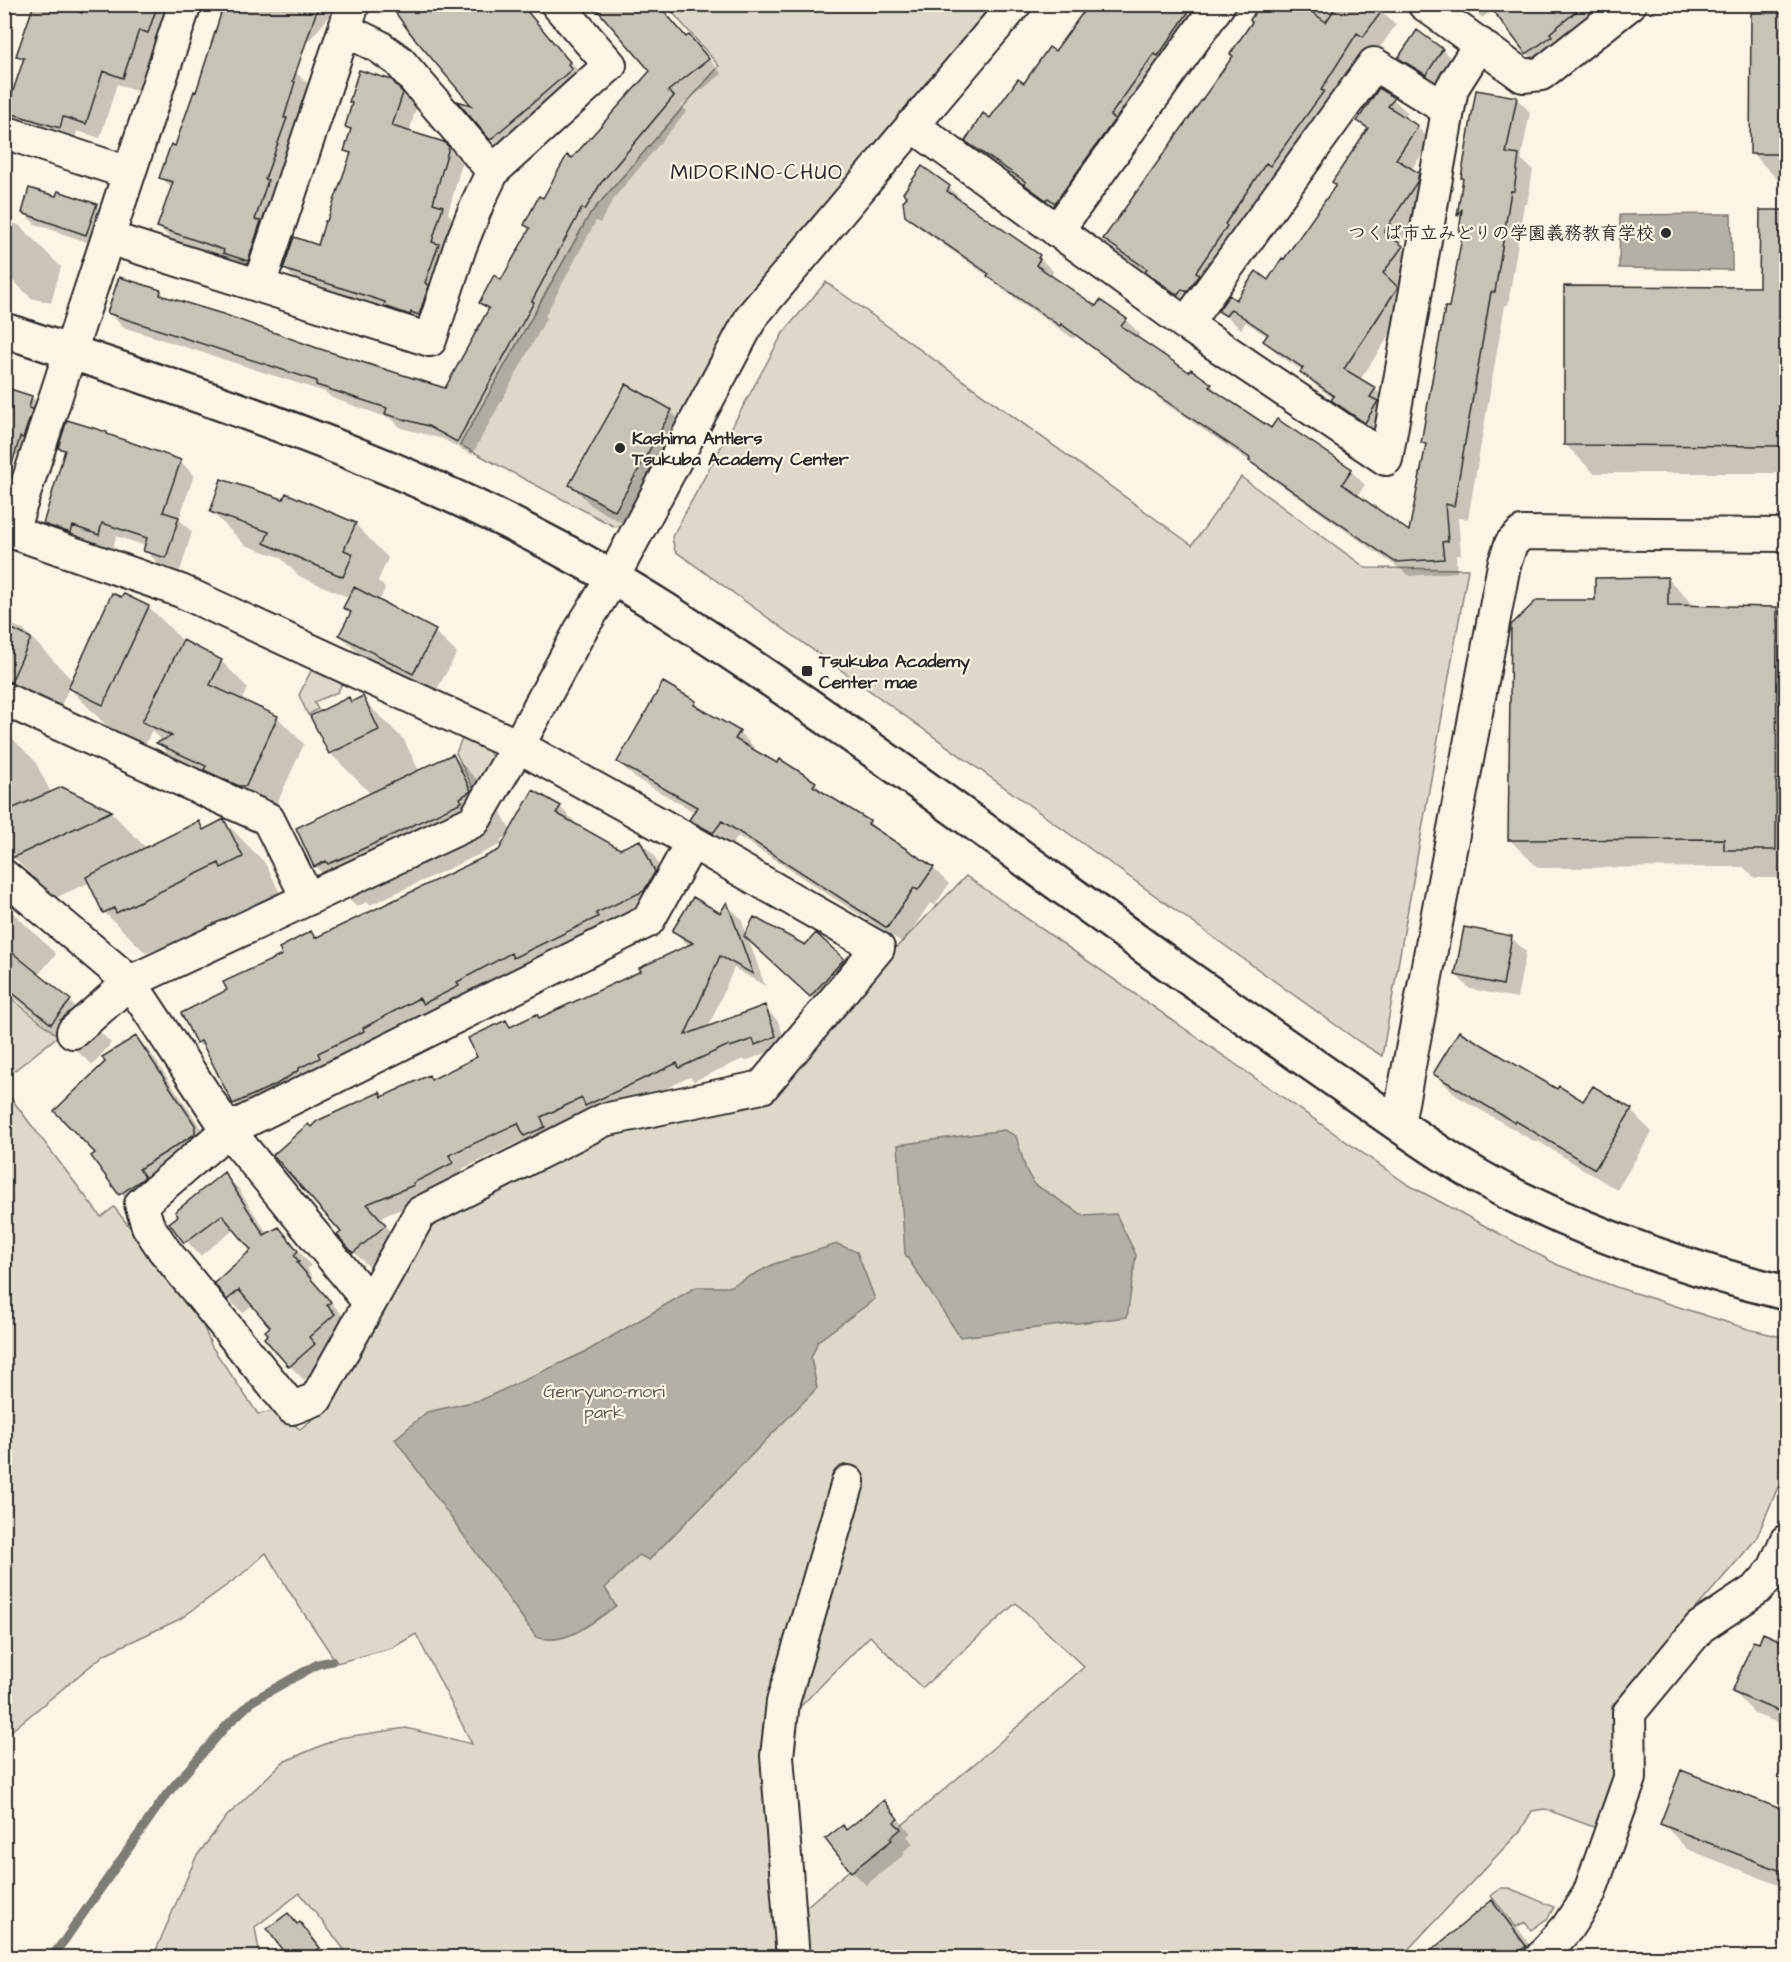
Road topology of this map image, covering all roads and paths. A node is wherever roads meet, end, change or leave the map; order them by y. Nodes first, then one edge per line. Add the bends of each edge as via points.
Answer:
1 (185, 4) edge
2 (557, 4) edge
3 (1014, 4) edge
4 (1219, 4) edge
5 (1424, 4) edge
6 (1630, 4) edge
7 (349, 17) edge
8 (1480, 44) junction
9 (1448, 110) junction
10 (912, 125) junction
11 (4, 132) edge
12 (493, 171) junction
13 (129, 173) junction
14 (1057, 231) junction
15 (109, 238) junction
16 (259, 285) junction
17 (1186, 324) junction
18 (4, 330) edge
19 (70, 352) junction
20 (8, 530) edge
21 (1786, 535) edge
22 (612, 579) junction
23 (4, 699) edge
24 (518, 746) junction
25 (692, 842) junction
26 (4, 876) edge
27 (308, 899) junction
28 (130, 982) junction
29 (73, 1032) dead end
30 (1398, 1124) junction
31 (228, 1130) junction
32 (1786, 1293) edge
33 (369, 1302) junction
34 (848, 1482) dead end
35 (1786, 1541) edge
36 (1780, 1573) edge
37 (793, 1958) edge
38 (1540, 1958) edge

1 - 13 street
2 - 12 street via 610,65
3 - 10 street
4 - 14 street
5 - 8 street
6 - 8 street via 1541,74 1523,76
7 - 12 street via 399,61
7 - 16 street
8 - 9 street via 1452,88
9 - 17 street via 1374,64
9 - 17 street via 1386,459
10 - 14 street
10 - 22 street via 752,316
11 - 13 street
12 - 16 street via 460,247 430,340
13 - 15 street
14 - 17 street
15 - 16 street
15 - 19 street
18 - 19 street
19 - 20 street
19 - 22 street via 245,411 389,466 544,540
20 - 24 street via 181,591
21 - 30 street via 1522,533 1510,543
22 - 24 street via 579,631
22 - 30 street via 791,694
23 - 27 street via 268,819
24 - 25 street
24 - 27 street via 474,821
25 - 31 street via 648,921
25 - 33 street via 878,948 762,1087 603,1120 420,1213
26 - 28 street
27 - 28 street
28 - 29 street
28 - 31 street
30 - 32 street via 1505,1191 1588,1228 1637,1249
31 - 33 street
31 - 33 street via 141,1204 148,1226 164,1250 292,1408 316,1399
34 - 37 street via 783,1702 777,1756
35 - 36 street
36 - 38 street via 1701,1627 1629,1713 1630,1778 1589,1894 1567,1928

